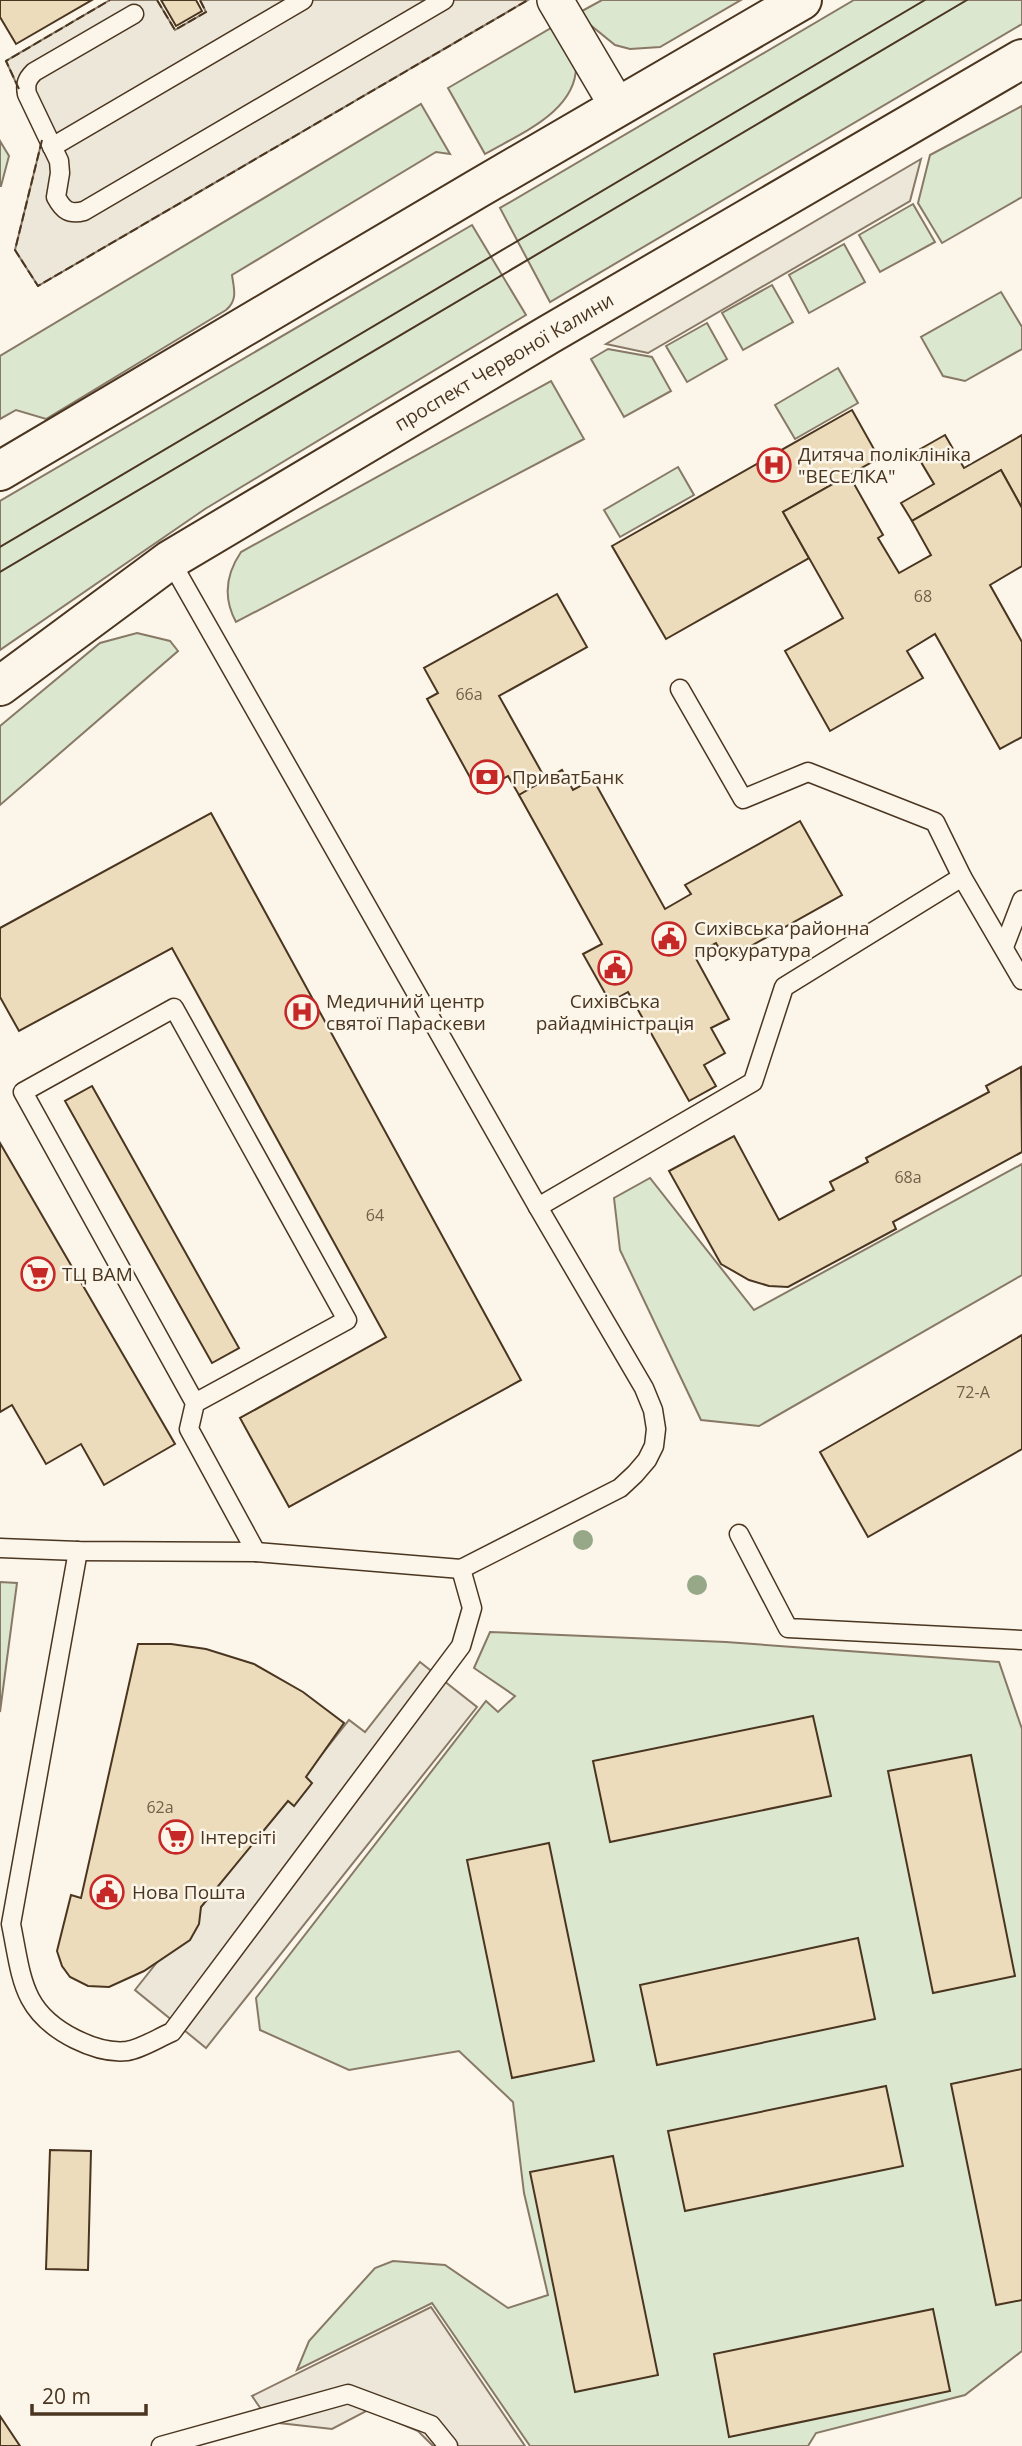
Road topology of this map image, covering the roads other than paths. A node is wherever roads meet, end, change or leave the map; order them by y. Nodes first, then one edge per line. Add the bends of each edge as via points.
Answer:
1 (303, 0) edge
2 (444, 0) edge
3 (555, 0) edge
4 (802, 0) edge
5 (134, 14) dead end
6 (1022, 60) edge
7 (618, 107) junction
8 (52, 147) junction
9 (0, 471) edge
10 (170, 560) junction
11 (0, 686) edge
12 (680, 689) dead end
13 (962, 877) junction
14 (1022, 900) edge
15 (1004, 947) junction
16 (1022, 980) edge
17 (538, 1207) junction
18 (195, 1403) junction
19 (739, 1534) dead end
20 (0, 1548) edge
21 (78, 1551) junction
22 (256, 1552) junction
23 (461, 1569) junction
24 (1022, 1640) edge
25 (161, 2446) edge
26 (448, 2446) edge

1 - 8 lane
2 - 8 lane via 84,211 66,211 55,197 60,173
3 - 7 street
4 - 7 main road
5 - 8 lane via 28,77 27,93
6 - 10 main road, проспект Червоної Калини
7 - 9 main road
10 - 11 main road, проспект Червоної Калини
10 - 17 lane
12 - 13 lane via 743,799 808,772 935,822
13 - 15 lane
13 - 17 lane via 784,987 754,1082
14 - 15 lane
15 - 16 lane
17 - 23 lane via 644,1388 653,1410 654,1446 648,1460 620,1488
18 - 18 lane via 347,1320 174,1008 23,1092
18 - 22 lane via 190,1429
19 - 24 lane via 788,1628
20 - 21 lane
21 - 22 lane
21 - 23 lane via 11,1924 34,2009 57,2030 95,2049 128,2051 172,2032 461,1646 472,1608
22 - 23 lane
25 - 26 lane via 348,2394 431,2425

